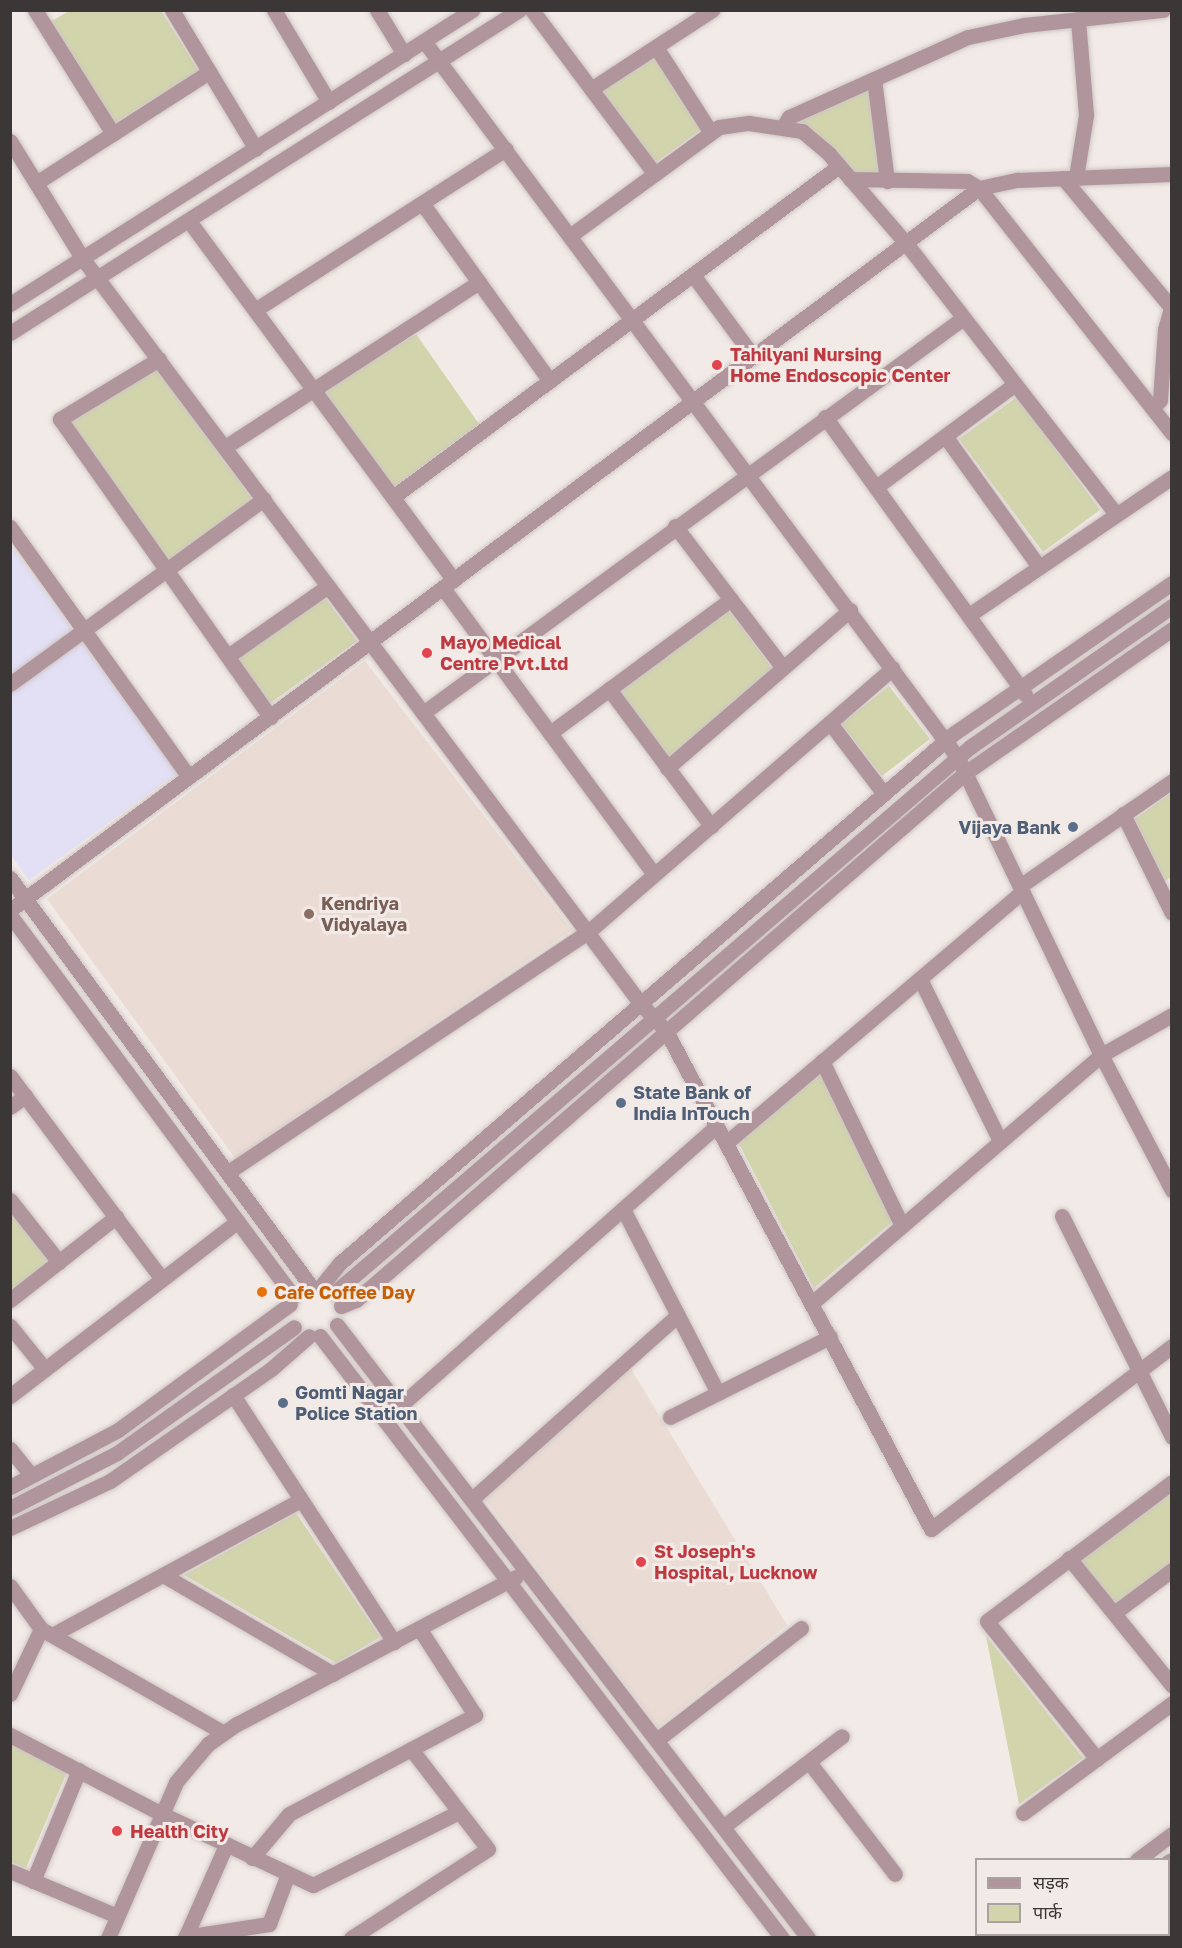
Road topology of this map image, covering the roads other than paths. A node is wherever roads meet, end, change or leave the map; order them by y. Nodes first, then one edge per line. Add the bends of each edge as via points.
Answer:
1 (171, 10) edge
2 (274, 10) edge
3 (377, 10) edge
4 (472, 10) edge
5 (519, 10) edge
6 (532, 10) edge
7 (712, 10) edge
8 (1163, 10) edge
9 (41, 12) edge
10 (1078, 19) junction
11 (424, 41) junction
12 (656, 47) junction
13 (404, 54) junction
14 (440, 62) junction
15 (209, 72) junction
16 (874, 79) junction
17 (591, 89) junction
18 (329, 102) junction
19 (783, 127) junction
20 (710, 131) junction
21 (113, 134) junction
22 (10, 141) edge
23 (256, 149) junction
24 (506, 149) junction
25 (839, 166) junction
26 (654, 172) junction
27 (1172, 174) edge
28 (1070, 178) junction
29 (850, 179) junction
30 (887, 180) junction
31 (36, 183) junction
32 (979, 188) junction
33 (422, 203) junction
34 (189, 221) junction
35 (571, 236) junction
36 (905, 242) junction
37 (83, 260) junction
38 (693, 275) junction
39 (99, 278) junction
40 (479, 282) junction
41 (10, 304) edge
42 (1171, 306) edge
43 (255, 310) junction
44 (963, 318) junction
45 (633, 319) junction
46 (10, 333) edge
47 (753, 356) junction
48 (159, 359) junction
49 (550, 381) junction
50 (1015, 384) junction
51 (314, 390) junction
52 (695, 400) junction
53 (1152, 408) junction
54 (825, 417) junction
55 (1172, 433) edge
56 (945, 436) junction
57 (225, 447) junction
58 (748, 472) junction
59 (1172, 477) edge
60 (876, 487) junction
61 (393, 497) junction
62 (264, 499) junction
63 (1116, 514) junction
64 (675, 526) junction
65 (10, 527) edge
66 (1039, 567) junction
67 (166, 571) junction
68 (1172, 583) edge
69 (449, 584) junction
70 (328, 586) junction
71 (731, 599) junction
72 (1172, 606) edge
73 (850, 610) junction
74 (969, 615) junction
75 (1172, 629) edge
76 (84, 630) junction
77 (370, 642) junction
78 (228, 656) junction
79 (496, 660) junction
80 (783, 668) junction
81 (893, 668) junction
82 (10, 684) edge
83 (1020, 688) junction
84 (609, 689) junction
85 (1031, 704) junction
86 (423, 713) junction
87 (270, 717) junction
88 (830, 723) junction
89 (549, 733) junction
90 (946, 740) junction
91 (958, 758) junction
92 (668, 768) junction
93 (965, 773) junction
94 (189, 777) junction
95 (1172, 781) edge
96 (884, 794) junction
97 (1123, 814) junction
98 (711, 826) junction
99 (654, 874) junction
100 (10, 878) edge
101 (1166, 888) edge
102 (1021, 889) junction
103 (26, 898) junction
104 (10, 910) edge
105 (1172, 913) edge
106 (10, 915) edge
107 (588, 932) junction
108 (920, 979) junction
109 (641, 1004) junction
110 (1172, 1015) edge
111 (654, 1017) junction
112 (666, 1031) junction
113 (1101, 1055) junction
114 (822, 1061) junction
115 (10, 1076) edge
116 (25, 1096) junction
117 (10, 1107) edge
118 (717, 1126) junction
119 (1000, 1141) junction
120 (726, 1143) junction
121 (228, 1172) junction
122 (1172, 1191) edge
123 (11, 1202) edge
124 (623, 1209) junction
125 (1062, 1216) dead end
126 (116, 1217) junction
127 (238, 1221) junction
128 (902, 1226) junction
129 (59, 1262) junction
130 (161, 1278) junction
131 (327, 1292) junction
132 (10, 1300) edge
133 (292, 1300) junction
134 (812, 1303) junction
135 (678, 1315) junction
136 (337, 1325) junction
137 (10, 1326) edge
138 (294, 1327) junction
139 (315, 1336) junction
140 (830, 1337) junction
141 (1172, 1346) edge
142 (45, 1369) junction
143 (1140, 1370) junction
144 (718, 1393) junction
145 (233, 1395) junction
146 (10, 1396) edge
147 (400, 1406) junction
148 (670, 1417) dead end
149 (1172, 1437) edge
150 (10, 1449) edge
151 (31, 1475) junction
152 (1172, 1482) edge
153 (10, 1487) edge
154 (472, 1499) junction
155 (299, 1501) junction
156 (10, 1508) edge
157 (10, 1528) edge
158 (1069, 1558) junction
159 (528, 1570) junction
160 (1172, 1570) edge
161 (163, 1575) junction
162 (509, 1581) junction
163 (10, 1586) edge
164 (1114, 1613) junction
165 (419, 1628) junction
166 (801, 1628) dead end
167 (46, 1632) junction
168 (394, 1642) junction
169 (333, 1674) junction
170 (1172, 1685) edge
171 (10, 1694) edge
172 (1172, 1703) edge
173 (224, 1733) junction
174 (10, 1735) edge
175 (842, 1736) dead end
176 (658, 1739) junction
177 (411, 1749) junction
178 (1097, 1759) junction
179 (809, 1761) junction
180 (79, 1770) junction
181 (459, 1812) junction
182 (162, 1814) junction
183 (1023, 1814) dead end
184 (724, 1826) junction
185 (1172, 1834) edge
186 (226, 1845) junction
187 (252, 1858) junction
188 (1140, 1858) edge
189 (10, 1871) edge
190 (288, 1874) junction
191 (895, 1874) dead end
192 (33, 1881) junction
193 (117, 1916) junction
194 (185, 1937) edge
195 (108, 1938) edge
196 (351, 1938) edge
197 (782, 1938) edge
198 (808, 1938) edge

1 - 15 street
2 - 18 street
3 - 13 street
4 - 11 street
5 - 14 street
6 - 17 street
7 - 12 street
8 - 10 street
9 - 21 street
10 - 16 street via 968,37
10 - 28 street via 1086,115
11 - 13 street
11 - 14 street
12 - 17 street
12 - 20 street
13 - 18 street
14 - 24 street
14 - 34 street
15 - 21 street
15 - 23 street
16 - 19 street via 789,117
16 - 30 street
17 - 26 street
18 - 23 street
19 - 20 street via 749,123
19 - 25 street via 802,131
20 - 26 street
21 - 31 street
22 - 31 street
23 - 37 street
24 - 33 street
24 - 35 street
25 - 29 street
25 - 38 street
26 - 35 street
27 - 28 street
28 - 32 street via 1018,180
28 - 42 street
29 - 30 street
29 - 36 street
30 - 32 street via 967,181
31 - 37 street
32 - 36 street
32 - 53 street
33 - 40 street
33 - 43 street
34 - 39 street
34 - 43 street
35 - 45 street
36 - 44 street
36 - 47 street
37 - 39 street
37 - 41 street
38 - 45 street
38 - 47 street
39 - 46 street
39 - 48 street
40 - 49 street
40 - 51 street
42 - 53 street via 1160,400
43 - 51 street
44 - 50 street
44 - 54 street
45 - 49 street
45 - 52 street
47 - 52 street
48 - 57 street
48 - 67 street via 60,419
49 - 61 street
50 - 56 street
50 - 63 street
51 - 57 street
51 - 61 street
52 - 58 street
52 - 69 street
53 - 55 street
54 - 58 street
54 - 60 street
56 - 60 street
56 - 66 street
57 - 62 street
58 - 64 street
58 - 73 street
59 - 63 street
60 - 74 street
61 - 69 street
62 - 67 street
62 - 70 street
63 - 66 street
64 - 71 street
64 - 79 street
65 - 76 street
66 - 74 street
67 - 76 street
67 - 78 street
68 - 83 street
69 - 77 street
69 - 79 street
70 - 77 street
70 - 78 street
71 - 80 street
71 - 84 street
72 - 85 street
73 - 80 street
73 - 81 street
74 - 83 street
75 - 93 street
76 - 82 street
76 - 94 street
77 - 86 street
77 - 87 street
78 - 87 street
79 - 86 street
79 - 89 street
80 - 92 street
81 - 88 street
81 - 90 street
83 - 85 street
83 - 90 street
84 - 89 street
84 - 92 street
85 - 91 street
86 - 107 street
87 - 94 street
88 - 96 street
88 - 98 street
89 - 99 street
90 - 91 street
90 - 96 street
91 - 93 street
91 - 111 street
92 - 98 street
93 - 102 street
93 - 112 street
94 - 103 street
95 - 97 street
96 - 109 street
97 - 101 street
97 - 102 street
98 - 99 street
99 - 107 street
100 - 103 street
101 - 105 street
102 - 108 street
102 - 113 street
103 - 104 street
103 - 121 street
106 - 127 street
107 - 109 street
107 - 121 street
108 - 114 street
108 - 119 street
109 - 111 street
109 - 131 street via 340,1263
110 - 113 street
111 - 112 street
111 - 131 street
112 - 118 street
112 - 131 street via 356,1300
113 - 119 street
113 - 122 street
114 - 120 street
114 - 128 street
115 - 116 street
116 - 117 street
116 - 126 street
118 - 120 street
118 - 124 street
119 - 128 street
120 - 134 street
121 - 131 street
123 - 129 street
124 - 135 street
124 - 147 street
125 - 143 street
126 - 129 street
126 - 130 street
127 - 130 street
127 - 133 street
128 - 134 street
129 - 132 street
130 - 142 street
131 - 133 street
131 - 136 street
133 - 138 street
133 - 151 street via 118,1430
134 - 140 street
135 - 144 street
135 - 154 street
136 - 139 street
136 - 147 street
137 - 142 street
138 - 139 street
138 - 156 street via 117,1453
139 - 145 street
139 - 162 street
140 - 143 street via 932,1529
140 - 144 street
141 - 143 street
142 - 146 street
143 - 149 street
144 - 148 street
145 - 155 street
145 - 157 street via 110,1481
147 - 154 street
150 - 151 street
151 - 153 street
152 - 158 street
154 - 159 street
155 - 161 street
155 - 168 street
158 - 164 street
158 - 178 street via 987,1621
159 - 162 street
159 - 176 street
160 - 164 street
161 - 167 street
161 - 169 street
162 - 165 street
162 - 197 street
163 - 167 street
164 - 170 street
165 - 168 street
165 - 177 street via 475,1715
166 - 176 street
167 - 171 street
167 - 173 street
168 - 169 street
169 - 173 street
172 - 178 street
173 - 182 street via 208,1744 176,1782
174 - 180 street
175 - 179 street
176 - 184 street
177 - 181 street
177 - 187 street via 289,1814
178 - 183 street
179 - 184 street
179 - 191 street
180 - 182 street
180 - 192 street
181 - 190 street via 313,1886
181 - 196 street via 488,1849
182 - 186 street
182 - 193 street
184 - 198 street
185 - 188 street
186 - 187 street
186 - 194 street
187 - 190 street
189 - 192 street
190 - 194 street via 269,1924
192 - 193 street
193 - 195 street

